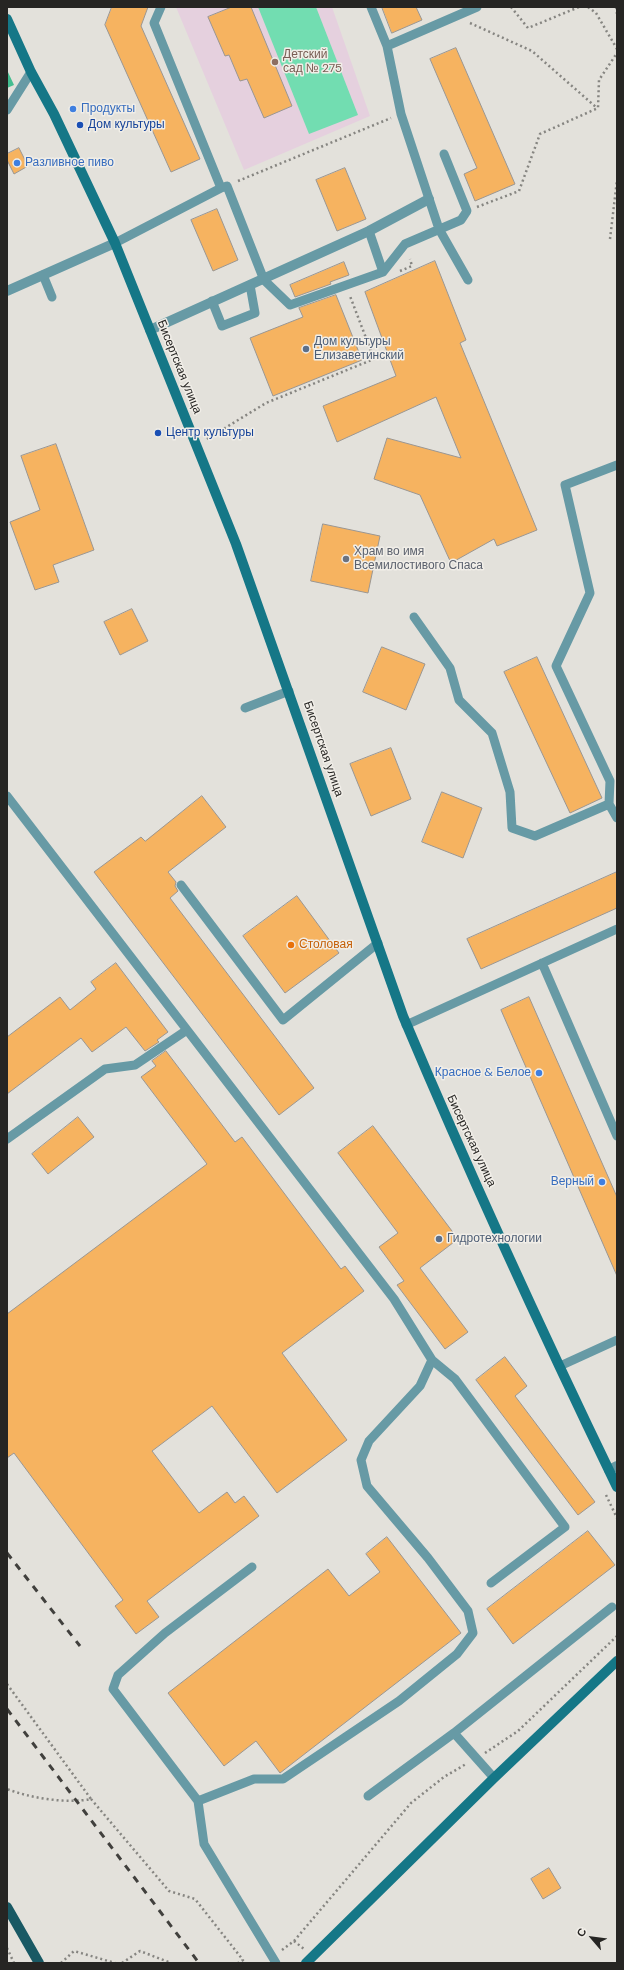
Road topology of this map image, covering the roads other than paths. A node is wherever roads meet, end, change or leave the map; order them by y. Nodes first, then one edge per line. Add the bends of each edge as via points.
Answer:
1 (161, 7) edge
2 (371, 7) edge
3 (477, 7) edge
4 (7, 19) edge
5 (387, 46) junction
6 (31, 72) junction
7 (7, 110) edge
8 (444, 154) dead end
9 (224, 187) junction
10 (429, 199) junction
11 (439, 229) junction
12 (369, 231) junction
13 (115, 243) junction
14 (383, 272) junction
15 (43, 275) junction
16 (264, 280) junction
17 (468, 280) dead end
18 (250, 285) junction
19 (7, 291) edge
20 (52, 297) dead end
21 (212, 301) junction
22 (150, 330) junction
23 (617, 465) edge
24 (414, 617) dead end
25 (289, 691) junction
26 (245, 708) dead end
27 (614, 780) edge
28 (7, 796) edge
29 (609, 804) junction
30 (617, 818) edge
31 (181, 885) dead end
32 (617, 929) edge
33 (378, 943) junction
34 (542, 963) junction
35 (406, 1025) junction
36 (187, 1030) junction
37 (617, 1136) edge
38 (7, 1139) edge
39 (617, 1340) edge
40 (432, 1360) junction
41 (560, 1366) junction
42 (613, 1468) edge
43 (617, 1487) edge
44 (252, 1567) dead end
45 (491, 1583) dead end
46 (612, 1607) dead end
47 (617, 1661) edge
48 (454, 1733) junction
49 (494, 1778) junction
50 (368, 1796) dead end
51 (198, 1802) junction
52 (7, 1907) edge
53 (274, 1960) edge
54 (39, 1963) edge
55 (306, 1963) edge

1 - 9 lane via 154,23
2 - 5 lane
3 - 5 lane
4 - 6 main road, Бисертская улица
5 - 10 lane via 400,114
6 - 7 lane
6 - 13 main road, Бисертская улица via 54,114
8 - 11 lane via 467,211 461,220
9 - 13 lane
9 - 16 lane
10 - 11 lane
10 - 12 street
11 - 14 lane via 405,244
11 - 17 lane
12 - 14 lane
12 - 16 street
13 - 15 street
13 - 22 main road, Бисертская улица
14 - 16 lane via 290,305
15 - 19 street
15 - 20 lane
16 - 18 street
18 - 21 street
18 - 21 lane via 255,313 222,326
21 - 22 street
22 - 25 main road, Бисертская улица via 236,544
23 - 27 lane via 566,485 590,592 556,666
24 - 29 lane via 450,668 459,700 492,733 510,792 512,828 535,836
25 - 26 lane
25 - 33 main road, Бисертская улица
27 - 29 lane
28 - 36 lane
29 - 30 lane
31 - 33 lane via 283,1020
32 - 34 lane
33 - 35 main road, Бисертская улица
34 - 35 lane
34 - 37 lane
35 - 41 main road, Бисертская улица via 433,1090
36 - 38 lane via 135,1065 105,1069
36 - 40 lane via 394,1299
39 - 41 lane
40 - 45 lane via 455,1379 565,1527
40 - 51 lane via 420,1386 369,1441 361,1460 367,1486 428,1558 468,1611 473,1633 457,1654 399,1701 283,1779 254,1779
41 - 42 main road, Бисертская улица
42 - 43 main road, Бисертская улица
44 - 51 lane via 165,1633 118,1675 113,1689
46 - 48 lane
47 - 49 main road
48 - 49 lane
48 - 50 lane
49 - 55 main road
51 - 53 lane via 204,1844
52 - 54 main road

